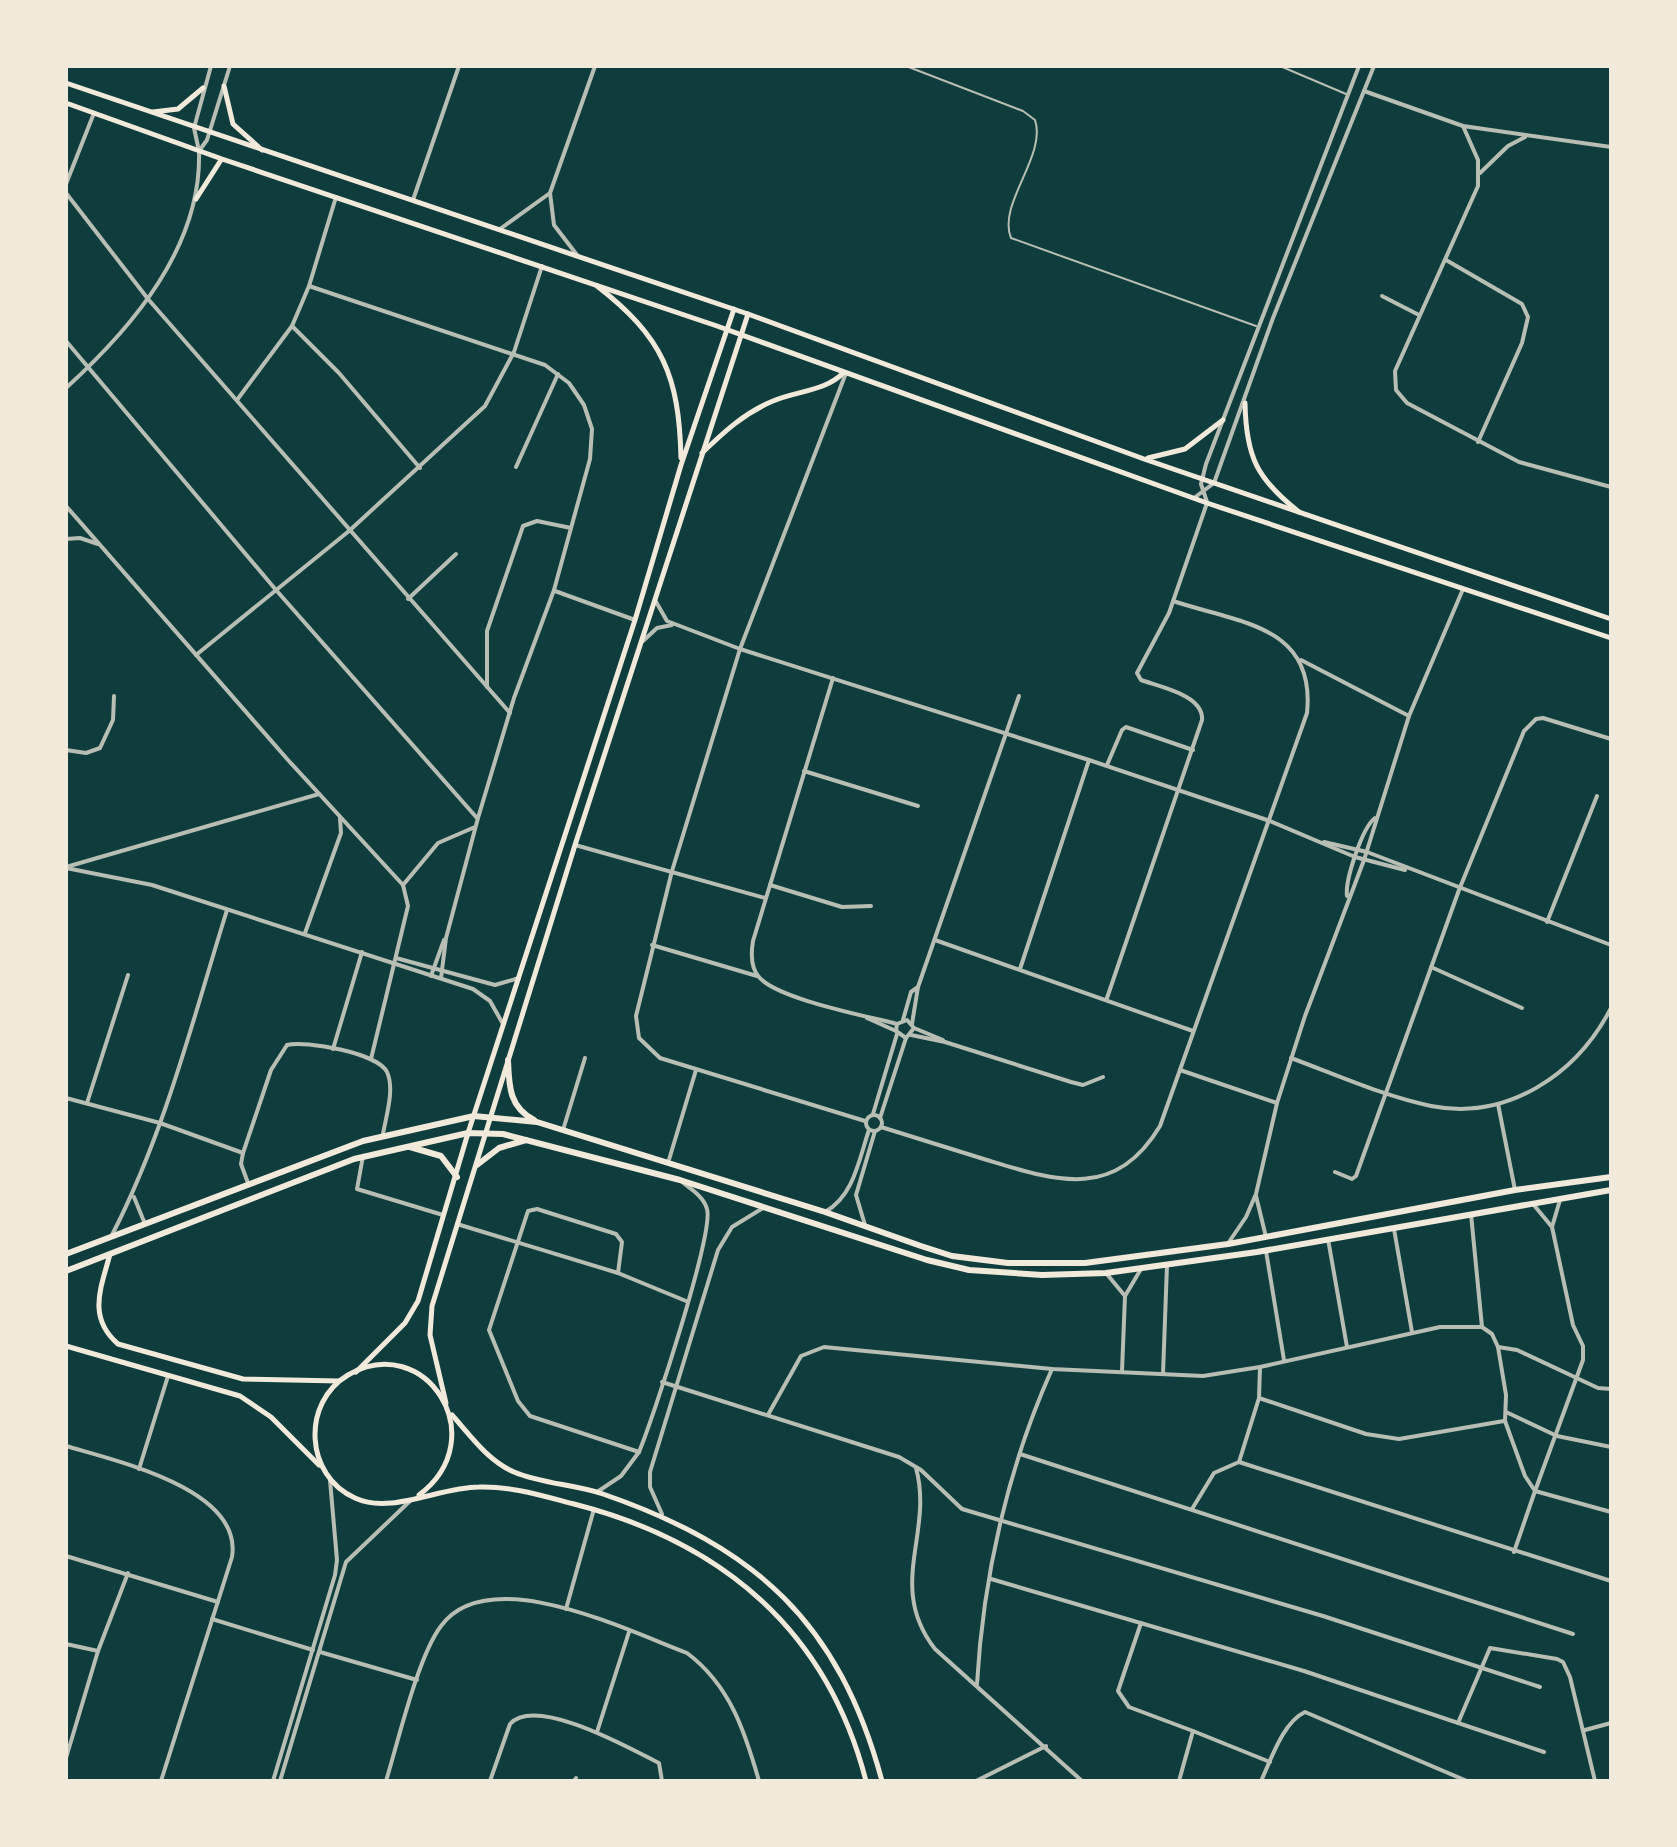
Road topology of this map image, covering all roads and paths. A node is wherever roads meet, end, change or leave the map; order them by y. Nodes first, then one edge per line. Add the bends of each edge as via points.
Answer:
1 (211, 66) edge
2 (230, 66) edge
3 (459, 66) edge
4 (595, 66) edge
5 (906, 66) edge
6 (1280, 66) edge
7 (1359, 66) edge
8 (1374, 66) edge
9 (66, 83) edge
10 (224, 86) junction
11 (203, 88) junction
12 (1364, 91) junction
13 (1346, 94) junction
14 (66, 103) edge
15 (145, 111) junction
16 (94, 113) junction
17 (1463, 126) junction
18 (194, 128) junction
19 (209, 133) junction
20 (1526, 136) junction
21 (1611, 147) edge
22 (199, 151) junction
23 (266, 153) junction
24 (222, 159) junction
25 (1480, 173) junction
26 (66, 184) edge
27 (66, 193) edge
28 (550, 193) junction
29 (336, 196) junction
30 (196, 199) junction
31 (412, 202) junction
32 (497, 231) junction
33 (580, 258) junction
34 (1446, 260) junction
35 (542, 266) junction
36 (593, 283) junction
37 (309, 286) junction
38 (1382, 296) dead end
39 (148, 299) junction
40 (734, 309) junction
41 (748, 314) junction
42 (1419, 315) junction
43 (292, 326) junction
44 (1257, 327) junction
45 (727, 329) junction
46 (740, 335) junction
47 (66, 341) edge
48 (514, 352) junction
49 (88, 367) junction
50 (845, 373) junction
51 (558, 374) junction
52 (66, 388) edge
53 (237, 400) junction
54 (1245, 403) junction
55 (1223, 420) junction
56 (1477, 442) junction
57 (701, 454) junction
58 (1144, 459) junction
59 (681, 465) junction
60 (516, 467) dead end
61 (420, 468) junction
62 (1201, 479) junction
63 (1214, 483) junction
64 (1611, 487) edge
65 (1203, 494) junction
66 (1194, 498) junction
67 (1207, 503) junction
68 (66, 506) edge
69 (1303, 515) junction
70 (571, 528) junction
71 (349, 531) junction
72 (66, 539) edge
73 (102, 546) junction
74 (456, 554) dead end
75 (1463, 589) junction
76 (276, 590) junction
77 (554, 590) junction
78 (408, 599) junction
79 (655, 600) junction
80 (1173, 601) junction
81 (1611, 619) edge
82 (635, 620) junction
83 (675, 625) junction
84 (1611, 638) edge
85 (641, 643) junction
86 (740, 649) junction
87 (196, 655) junction
88 (1300, 659) junction
89 (833, 678) junction
90 (487, 688) junction
91 (114, 696) dead end
92 (1019, 696) dead end
93 (510, 713) junction
94 (1409, 716) junction
95 (1007, 733) junction
96 (1611, 739) edge
97 (66, 750) edge
98 (1193, 750) junction
99 (1089, 760) junction
100 (1107, 766) junction
101 (804, 771) junction
102 (1180, 791) junction
103 (319, 794) junction
104 (1597, 796) dead end
105 (918, 806) dead end
106 (339, 817) junction
107 (1376, 817) junction
108 (478, 818) junction
109 (1270, 821) junction
110 (475, 827) junction
111 (1323, 842) junction
112 (575, 845) junction
113 (1358, 850) junction
114 (1367, 852) junction
115 (1355, 857) junction
116 (1364, 860) junction
117 (66, 868) edge
118 (1405, 870) junction
119 (672, 871) junction
120 (403, 885) junction
121 (770, 885) junction
122 (1459, 890) junction
123 (1347, 896) junction
124 (766, 898) junction
125 (871, 906) dead end
126 (227, 910) junction
127 (1547, 922) junction
128 (305, 933) junction
129 (446, 938) junction
130 (935, 940) junction
131 (651, 945) junction
132 (1611, 945) edge
133 (362, 951) junction
134 (394, 961) junction
135 (1431, 967) junction
136 (433, 968) junction
137 (1020, 969) junction
138 (443, 971) junction
139 (128, 975) dead end
140 (431, 976) junction
141 (757, 976) junction
142 (441, 978) junction
143 (519, 978) junction
144 (918, 987) junction
145 (1107, 998) junction
146 (1522, 1008) dead end
147 (1611, 1008) edge
148 (865, 1017) junction
149 (903, 1020) junction
150 (897, 1024) junction
151 (504, 1026) junction
152 (913, 1026) junction
153 (1193, 1031) junction
154 (896, 1032) junction
155 (909, 1036) junction
156 (945, 1042) junction
157 (333, 1049) junction
158 (585, 1058) dead end
159 (1291, 1058) junction
160 (371, 1059) junction
161 (508, 1060) junction
162 (696, 1070) junction
163 (1180, 1070) junction
164 (1103, 1077) dead end
165 (1387, 1093) junction
166 (66, 1098) edge
167 (87, 1103) junction
168 (1277, 1103) junction
169 (1498, 1104) junction
170 (873, 1114) junction
171 (474, 1116) junction
172 (491, 1117) junction
173 (880, 1118) junction
174 (865, 1121) junction
175 (537, 1122) junction
176 (160, 1123) junction
177 (881, 1127) junction
178 (563, 1130) junction
179 (869, 1130) junction
180 (875, 1131) junction
181 (487, 1132) junction
182 (468, 1133) junction
183 (383, 1134) junction
184 (531, 1139) junction
185 (402, 1145) junction
186 (243, 1153) junction
187 (363, 1156) junction
188 (668, 1163) junction
189 (477, 1165) junction
190 (1335, 1172) dead end
191 (457, 1177) junction
192 (1611, 1177) edge
193 (680, 1180) junction
194 (248, 1183) junction
195 (1515, 1190) junction
196 (1611, 1190) edge
197 (1256, 1194) junction
198 (134, 1195) junction
199 (1561, 1198) junction
200 (1532, 1203) junction
201 (763, 1208) junction
202 (825, 1212) junction
203 (1471, 1213) junction
204 (445, 1216) junction
205 (1354, 1220) junction
206 (145, 1224) junction
207 (457, 1224) junction
208 (1333, 1224) junction
209 (865, 1225) junction
210 (1393, 1226) junction
211 (1552, 1227) junction
212 (1356, 1234) junction
213 (112, 1236) junction
214 (1266, 1237) junction
215 (1331, 1238) junction
216 (515, 1243) junction
217 (1228, 1244) junction
218 (1266, 1251) junction
219 (66, 1254) edge
220 (110, 1254) junction
221 (1167, 1265) junction
222 (1141, 1269) junction
223 (66, 1271) edge
224 (618, 1273) junction
225 (1106, 1273) junction
226 (1125, 1296) junction
227 (686, 1301) junction
228 (1482, 1327) junction
229 (1412, 1332) junction
230 (66, 1346) edge
231 (1347, 1347) junction
232 (1498, 1347) junction
233 (1284, 1360) junction
234 (1260, 1367) junction
235 (1052, 1369) junction
236 (1122, 1371) junction
237 (356, 1372) junction
238 (169, 1373) junction
239 (1163, 1374) junction
240 (1576, 1379) junction
241 (340, 1381) junction
242 (662, 1382) junction
243 (677, 1386) junction
244 (1611, 1389) edge
245 (1259, 1398) junction
246 (446, 1403) junction
247 (450, 1412) junction
248 (1506, 1412) junction
249 (769, 1413) junction
250 (1505, 1421) junction
251 (1557, 1436) junction
252 (66, 1446) edge
253 (1611, 1447) edge
254 (639, 1452) junction
255 (1020, 1454) junction
256 (1239, 1462) junction
257 (915, 1466) junction
258 (321, 1467) junction
259 (139, 1469) junction
260 (330, 1480) junction
261 (1535, 1491) junction
262 (597, 1492) junction
263 (416, 1497) junction
264 (594, 1509) junction
265 (1192, 1509) junction
266 (1611, 1512) edge
267 (662, 1514) junction
268 (1001, 1521) junction
269 (1514, 1552) junction
270 (66, 1556) edge
271 (128, 1573) junction
272 (991, 1579) junction
273 (1611, 1581) edge
274 (218, 1602) junction
275 (566, 1609) junction
276 (212, 1619) junction
277 (1141, 1623) junction
278 (629, 1632) junction
279 (1573, 1634) dead end
280 (66, 1644) edge
281 (98, 1651) junction
282 (316, 1651) junction
283 (1482, 1665) junction
284 (417, 1680) junction
285 (977, 1684) junction
286 (1540, 1687) dead end
287 (1458, 1723) junction
288 (1611, 1723) edge
289 (1585, 1730) junction
290 (1193, 1731) junction
291 (597, 1732) junction
292 (1046, 1746) junction
293 (1544, 1752) dead end
294 (66, 1758) edge
295 (1270, 1762) junction
296 (161, 1781) edge
297 (273, 1781) edge
298 (280, 1781) edge
299 (386, 1781) edge
300 (490, 1781) edge
301 (662, 1781) edge
302 (759, 1781) edge
303 (866, 1781) edge
304 (882, 1781) edge
305 (976, 1781) edge
306 (1082, 1781) edge
307 (1179, 1781) edge
308 (1261, 1781) edge
309 (1467, 1781) edge
310 (1595, 1781) edge

1 - 11 street
2 - 10 street
3 - 31 street
4 - 28 street
5 - 44 lane via 1035,120 1037,135 1010,218 1011,238
6 - 13 lane
7 - 13 street
8 - 12 street
9 - 15 main road
10 - 19 street
10 - 23 main road via 233,124
11 - 15 main road via 178,109
11 - 18 street
12 - 17 street
12 - 54 street via 1273,318
13 - 44 street
14 - 16 main road
15 - 18 main road
16 - 22 main road
16 - 26 street
17 - 20 street
17 - 25 street
18 - 19 main road
18 - 22 street
19 - 22 street
19 - 23 main road
20 - 21 street
20 - 25 street
22 - 24 main road
22 - 30 street
23 - 31 main road
24 - 29 main road
24 - 30 main road
25 - 34 street
27 - 39 street
28 - 32 street
28 - 33 street via 555,228
29 - 35 main road
29 - 37 street
30 - 39 street via 185,233
31 - 32 main road
32 - 33 main road
33 - 40 main road
34 - 42 street
34 - 56 street via 1522,304 1528,317 1522,343
35 - 36 main road
35 - 48 street
36 - 45 main road
36 - 59 main road via 640,324 668,368 678,407
37 - 43 street
37 - 48 street
38 - 42 street
39 - 49 street
39 - 53 street
40 - 41 main road
40 - 45 main road
41 - 46 main road
41 - 58 main road
42 - 56 street via 1395,371 1396,390 1407,403
43 - 53 street
43 - 61 street
44 - 55 street
45 - 46 main road
45 - 59 main road
46 - 50 main road
46 - 57 main road
47 - 49 street
48 - 51 street
48 - 61 street via 485,406
49 - 52 street
49 - 76 street
50 - 57 main road via 743,416
50 - 66 main road
50 - 86 street
51 - 60 street
51 - 70 street via 577,392 592,429 590,459
53 - 71 street
54 - 63 street
54 - 69 main road via 1249,444 1260,474
55 - 58 main road via 1185,449
55 - 62 street
56 - 64 street via 1519,462
57 - 79 main road
58 - 62 main road
59 - 82 main road
61 - 71 street
62 - 63 main road
62 - 65 street
63 - 65 street
63 - 69 main road
65 - 66 street
65 - 67 street
66 - 67 main road
67 - 75 main road
67 - 80 street
68 - 73 street
69 - 81 main road
70 - 77 street
70 - 90 street via 537,521 523,526 487,631
71 - 76 street
71 - 78 street
72 - 73 street
73 - 87 street
74 - 78 street
75 - 84 main road
75 - 94 street
76 - 87 street
76 - 108 street
77 - 82 street
77 - 93 street
78 - 90 street
79 - 83 street via 660,614
79 - 85 main road
80 - 88 street via 1266,631 1291,646
80 - 98 street via 1137,673 1141,680 1199,705 1202,714
82 - 143 main road
83 - 85 street via 657,628
83 - 86 street
85 - 112 main road
86 - 89 street
86 - 119 street
87 - 103 street
88 - 94 street
88 - 109 street via 1308,684 1307,713
89 - 95 street
89 - 101 street
90 - 93 street
91 - 97 street via 113,720 100,748 86,753
92 - 95 street
93 - 108 street
94 - 107 street
95 - 99 street
95 - 130 street
96 - 122 street via 1543,718 1530,724
98 - 100 street via 1126,727
98 - 102 street
99 - 100 street
99 - 137 street
100 - 102 street
101 - 105 street
101 - 121 street
102 - 109 street
102 - 145 street
103 - 106 street
103 - 117 street
104 - 127 street
106 - 120 street
106 - 128 street via 341,833
107 - 113 street
107 - 114 street
108 - 110 street
109 - 111 street
109 - 153 street
110 - 120 street via 438,843
110 - 129 street
111 - 113 street
111 - 115 street
112 - 119 street
112 - 161 main road
113 - 114 street
113 - 115 street
114 - 116 street
114 - 118 street
115 - 116 street
115 - 123 street
116 - 118 street
116 - 123 street
117 - 126 street via 152,885
118 - 122 street
119 - 124 street
119 - 131 street
120 - 134 street via 408,906
121 - 124 street
121 - 125 street via 842,907
122 - 127 street
122 - 135 street
123 - 159 street
124 - 141 street via 751,953
126 - 128 street
126 - 176 street
127 - 132 street
128 - 133 street
129 - 136 street
129 - 138 street
130 - 137 street
130 - 144 street
131 - 141 street
131 - 162 street via 638,1000 639,1038 660,1058
133 - 134 street
133 - 157 street
134 - 136 street
134 - 140 street
134 - 160 street
135 - 146 street
135 - 165 street
136 - 138 street
136 - 140 street
137 - 145 street
138 - 142 street
138 - 143 street via 495,985
139 - 167 street
140 - 142 street
141 - 148 street via 787,993
142 - 151 street via 486,996
143 - 151 main road
144 - 149 street via 911,992
144 - 152 street
145 - 153 street
147 - 169 street via 1589,1045 1567,1068
148 - 150 street
148 - 154 street
149 - 150 street
149 - 152 street
150 - 154 street
151 - 171 main road
152 - 155 street
152 - 156 street
153 - 163 street
154 - 155 street
154 - 170 street
155 - 156 street
155 - 173 street
156 - 164 street via 1083,1085
157 - 160 street
157 - 186 street via 297,1042 279,1053
158 - 178 street
159 - 165 street
159 - 168 street
160 - 183 street via 383,1066 390,1083
161 - 172 main road
161 - 175 highway via 513,1100
162 - 174 street
162 - 188 street
163 - 168 street
163 - 177 street via 1148,1146 1132,1162 1092,1179 1036,1175
165 - 169 street via 1432,1106
165 - 190 street via 1355,1178
166 - 167 street
167 - 176 street
168 - 197 street
169 - 195 street
170 - 173 street
170 - 174 street
171 - 172 highway
171 - 182 main road
171 - 183 highway
172 - 175 highway
172 - 181 main road
173 - 177 street
174 - 179 street
175 - 178 highway
176 - 186 street
176 - 198 street
177 - 180 street
178 - 188 highway
179 - 180 street
179 - 202 street via 847,1191
180 - 209 street via 856,1195
181 - 182 highway
181 - 184 highway
181 - 189 main road
182 - 185 highway
182 - 191 main road
183 - 194 highway
184 - 189 highway via 499,1148
184 - 193 highway
185 - 187 highway
185 - 191 highway via 431,1150
186 - 194 street
187 - 204 street via 357,1189
187 - 220 highway
188 - 202 highway
189 - 207 main road
191 - 204 main road
192 - 195 highway
193 - 201 highway
193 - 227 street via 704,1201 709,1219 704,1253
194 - 206 highway
195 - 205 highway
196 - 199 highway
197 - 214 street
197 - 217 street
198 - 206 street
198 - 213 street
199 - 200 highway
199 - 211 street
200 - 203 highway
200 - 211 street
201 - 225 highway via 969,1270
201 - 243 street via 740,1220 725,1237
202 - 209 highway
203 - 210 highway
203 - 228 street
204 - 237 main road via 412,1313
205 - 208 highway
205 - 212 highway
206 - 213 highway
207 - 216 street
207 - 246 main road via 430,1321
208 - 214 highway
208 - 215 highway
209 - 217 highway via 952,1256 1008,1263 1085,1263
210 - 212 highway
210 - 229 street
211 - 240 street via 1573,1325 1583,1346
212 - 215 highway
213 - 219 highway
214 - 217 highway
215 - 218 highway
215 - 231 street
216 - 224 street
216 - 224 street via 526,1212 537,1209 616,1234 622,1242
216 - 254 street via 489,1324 518,1401 539,1421
218 - 221 highway
218 - 233 street
220 - 223 highway
220 - 241 main road via 97,1307 107,1334 118,1344 243,1379
221 - 222 highway
221 - 239 street
222 - 225 highway
222 - 226 street
224 - 227 street
225 - 226 street
226 - 236 street
227 - 242 street
228 - 229 street
228 - 232 street
229 - 231 street
230 - 238 main road
231 - 233 street
232 - 240 street via 1517,1350
232 - 248 street
233 - 234 street
234 - 239 street via 1203,1376
234 - 245 street
235 - 236 street
235 - 249 street via 824,1347 801,1356
235 - 255 street
236 - 239 street
237 - 241 main road
237 - 246 main road via 381,1366 407,1370 436,1389
238 - 258 main road via 256,1406
238 - 259 street
240 - 244 street
240 - 251 street
241 - 258 main road via 317,1414 315,1441
242 - 243 street
242 - 254 street
243 - 249 street
243 - 267 street via 650,1472 650,1487
245 - 250 street via 1366,1434 1399,1439
245 - 256 street
246 - 247 main road
247 - 262 main road via 483,1450 514,1472
247 - 263 main road via 449,1459
248 - 250 street
248 - 251 street
249 - 257 street via 879,1448
250 - 261 street
251 - 253 street
251 - 261 street
252 - 259 street
254 - 262 street via 621,1476
255 - 265 street
255 - 268 street
256 - 265 street via 1214,1473
256 - 269 street
257 - 268 street via 962,1509
257 - 285 street via 920,1486 910,1581 913,1607 935,1649
258 - 260 main road
259 - 274 street via 204,1499 224,1518 233,1548
260 - 263 main road via 368,1503
260 - 282 street via 337,1560
261 - 266 street
261 - 269 street
262 - 267 main road
263 - 264 main road via 500,1488
263 - 282 street via 346,1562
264 - 275 street
264 - 303 main road via 662,1533 701,1554 776,1613 831,1690
265 - 279 street
267 - 304 main road via 736,1556 788,1601 848,1684
268 - 272 street
268 - 283 street
269 - 273 street
270 - 271 street
271 - 274 street
271 - 281 street
272 - 277 street
272 - 285 street
274 - 276 street
275 - 278 street
275 - 284 street via 506,1597 472,1605 441,1626
276 - 282 street
276 - 296 street
277 - 287 street
277 - 290 street via 1120,1698 1129,1707
278 - 291 street
278 - 302 street via 687,1653 702,1665 744,1730
280 - 281 street
281 - 294 street
282 - 284 street
282 - 297 street
282 - 298 street
283 - 286 street
283 - 287 street
283 - 289 street via 1495,1647 1563,1662
284 - 299 street
285 - 292 street
287 - 293 street
288 - 289 street
289 - 310 street
290 - 295 street
290 - 307 street
291 - 300 street via 534,1713 515,1718
291 - 301 street via 659,1763
292 - 305 street
292 - 306 street
295 - 308 street
295 - 309 street via 1305,1712

